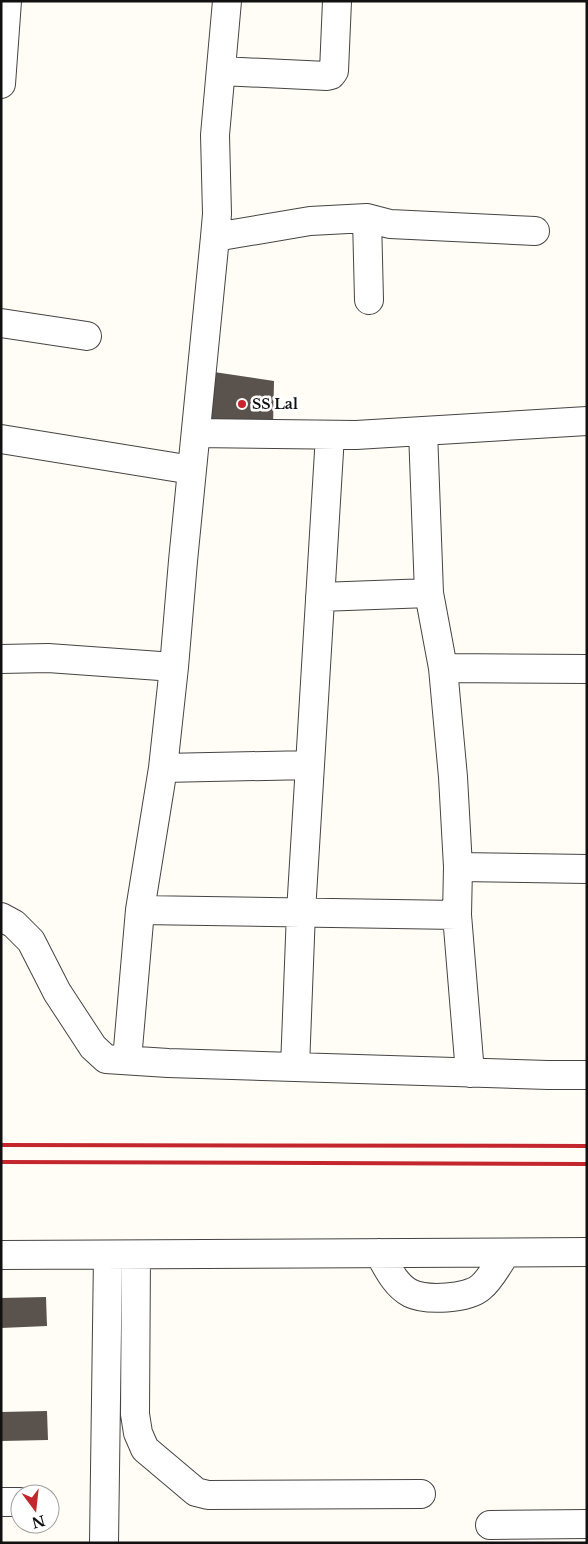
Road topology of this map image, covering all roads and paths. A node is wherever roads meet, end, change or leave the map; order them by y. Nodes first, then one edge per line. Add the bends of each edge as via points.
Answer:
1 (7, 1) edge
2 (227, 1) edge
3 (337, 1) edge
4 (221, 71) junction
5 (1, 84) edge
6 (367, 218) junction
7 (535, 231) dead end
8 (215, 237) junction
9 (369, 300) dead end
10 (1, 323) edge
11 (87, 336) dead end
12 (587, 421) edge
13 (423, 430) junction
14 (196, 433) junction
15 (330, 434) junction
16 (1, 439) edge
17 (192, 470) junction
18 (429, 593) junction
19 (320, 597) junction
20 (1, 659) edge
21 (174, 667) junction
22 (443, 668) junction
23 (587, 669) edge
24 (310, 765) junction
25 (163, 768) junction
26 (458, 867) junction
27 (587, 868) edge
28 (140, 910) junction
29 (301, 912) junction
30 (457, 915) junction
31 (1, 917) edge
32 (127, 1060) junction
33 (295, 1067) junction
34 (470, 1073) junction
35 (587, 1075) edge
36 (587, 1252) edge
37 (380, 1253) junction
38 (506, 1253) junction
39 (108, 1255) junction
40 (136, 1255) junction
41 (1, 1256) edge
42 (421, 1494) dead end
43 (587, 1524) edge
44 (490, 1525) dead end
45 (104, 1543) edge

1 - 5 street
2 - 4 street
3 - 4 street via 332,75
4 - 8 street via 216,135 218,214
6 - 7 street via 390,224
6 - 8 street via 310,221
6 - 9 street
8 - 14 street
10 - 11 street
12 - 13 street
13 - 15 street
13 - 18 street
14 - 15 street
14 - 17 street
15 - 19 street
16 - 17 street
17 - 21 street
18 - 19 street
18 - 22 street
19 - 24 street
20 - 21 street via 48,658
21 - 25 street
22 - 23 street
22 - 26 street
24 - 25 street
24 - 29 street
25 - 28 street
26 - 27 street
26 - 30 street
28 - 29 street
28 - 32 street
29 - 30 street
29 - 33 street
30 - 34 street
31 - 32 street via 14,924 31,942 93,1047 106,1059
32 - 33 street
33 - 34 street
34 - 35 street
36 - 38 street
37 - 38 street
37 - 38 street via 392,1276 410,1293 428,1297 459,1297 482,1287
37 - 40 street
39 - 40 street
39 - 41 street
39 - 45 street
40 - 42 street via 135,1414 138,1433 145,1449 196,1492 208,1495
43 - 44 street

